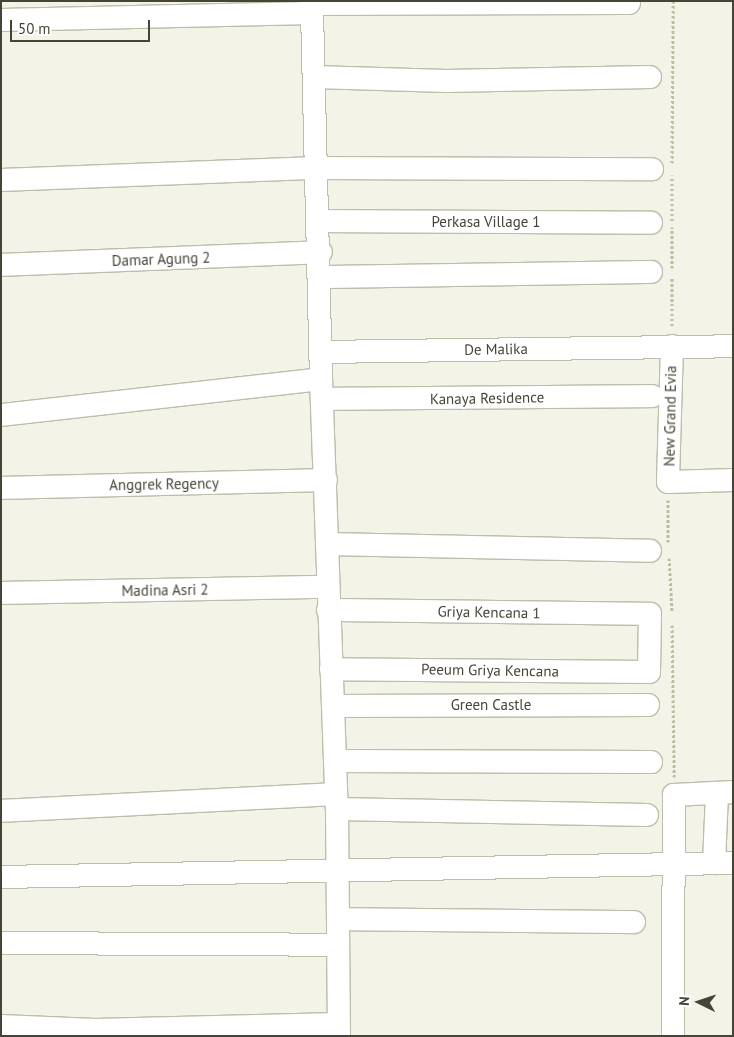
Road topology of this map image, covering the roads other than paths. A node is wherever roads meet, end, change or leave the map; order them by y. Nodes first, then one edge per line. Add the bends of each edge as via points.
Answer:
1 (629, 3) dead end
2 (312, 6) edge
3 (1, 20) edge
4 (314, 77) junction
5 (650, 77) dead end
6 (317, 168) junction
7 (652, 169) dead end
8 (1, 180) edge
9 (320, 221) junction
10 (652, 223) dead end
11 (321, 252) junction
12 (1, 265) edge
13 (651, 272) dead end
14 (322, 277) junction
15 (672, 346) junction
16 (733, 346) edge
17 (321, 352) junction
18 (321, 389) junction
19 (652, 396) dead end
20 (1, 415) edge
21 (326, 480) junction
22 (733, 480) edge
23 (1, 488) edge
24 (327, 544) junction
25 (650, 551) dead end
26 (328, 587) junction
27 (1, 593) edge
28 (328, 610) junction
29 (331, 669) junction
30 (650, 672) joint
31 (648, 705) dead end
32 (333, 706) junction
33 (335, 761) junction
34 (651, 762) dead end
35 (725, 793) edge
36 (336, 801) junction
37 (1, 812) edge
38 (646, 815) dead end
39 (672, 863) junction
40 (723, 863) edge
41 (337, 867) junction
42 (1, 877) edge
43 (338, 919) junction
44 (634, 922) dead end
45 (1, 943) edge
46 (338, 945) junction
47 (1, 1026) edge
48 (339, 1030) edge
49 (95, 1033) edge
50 (673, 1036) edge

1 - 2 street
2 - 3 street
2 - 4 street
4 - 5 street via 446,82
4 - 6 street
6 - 7 street
6 - 8 street
6 - 9 street
9 - 10 street, Perkasa Village 1
9 - 11 street
11 - 12 street, Damar Agung 2
11 - 14 street
13 - 14 street
14 - 17 street
15 - 16 street, De Malika
15 - 17 street, De Malika
15 - 22 street, New Grand Evia via 668,482
17 - 18 street
18 - 19 street, Kanaya Residence
18 - 20 street, Kanaya Residence
18 - 21 street
21 - 23 street, Anggrek Regency
21 - 24 street
24 - 25 street
24 - 26 street
26 - 27 street, Madina Asri 2
26 - 28 street
28 - 29 street
28 - 30 street, Griya Kencana 1 via 650,614
29 - 30 street, Peeum Griya Kencana
29 - 32 street
31 - 32 street, Green Castle
32 - 33 street
33 - 34 street
33 - 36 street
35 - 39 street via 674,795
35 - 40 street
36 - 37 street
36 - 38 street
36 - 41 street
39 - 40 street
39 - 41 street
39 - 50 street
41 - 42 street
41 - 43 street
43 - 44 street
43 - 46 street
45 - 46 street
46 - 48 street
47 - 49 street
48 - 49 street

